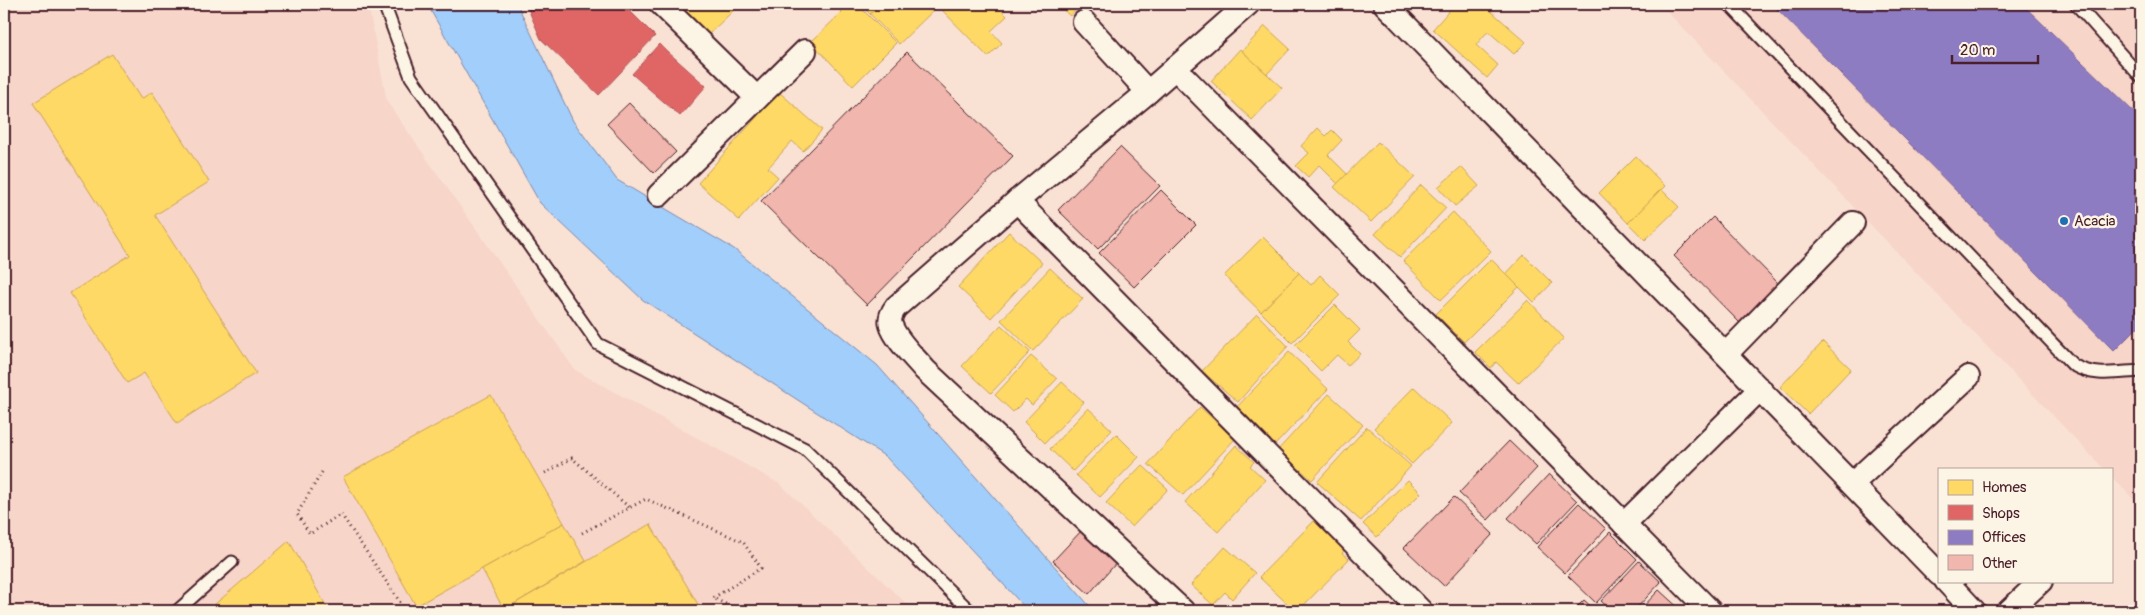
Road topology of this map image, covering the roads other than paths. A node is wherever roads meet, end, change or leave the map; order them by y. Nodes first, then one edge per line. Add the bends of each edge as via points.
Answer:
1 (384, 4) edge
2 (660, 4) edge
3 (1385, 4) edge
4 (1729, 4) edge
5 (2076, 4) edge
6 (1245, 5) edge
7 (1084, 22) dead end
8 (805, 51) dead end
9 (1175, 68) junction
10 (2141, 77) edge
11 (1148, 92) junction
12 (757, 98) junction
13 (659, 195) dead end
14 (1017, 201) junction
15 (1853, 223) dead end
16 (1726, 354) junction
17 (2141, 370) edge
18 (1968, 377) dead end
19 (1760, 389) junction
20 (1852, 484) junction
21 (1624, 524) junction
22 (232, 562) dead end
23 (1938, 573) edge
24 (1947, 582) edge
25 (2040, 582) edge
26 (177, 611) edge
27 (970, 611) edge
28 (1183, 611) edge
29 (1421, 611) edge
30 (1710, 611) edge
31 (1974, 611) edge
32 (2009, 611) edge

1 - 27 lane via 411,77 598,344 805,449
2 - 12 street
3 - 16 street
4 - 17 lane via 2073,365 2085,372 2099,374
5 - 10 lane
6 - 9 street
7 - 11 street
8 - 12 street
9 - 11 street
9 - 21 street
11 - 14 street
12 - 13 street
14 - 28 street via 896,307 890,324 925,370
14 - 29 street
15 - 16 street
16 - 19 street
18 - 20 street
19 - 20 street
19 - 21 street
20 - 23 street
21 - 30 street
22 - 26 lane
24 - 31 street
25 - 32 street

